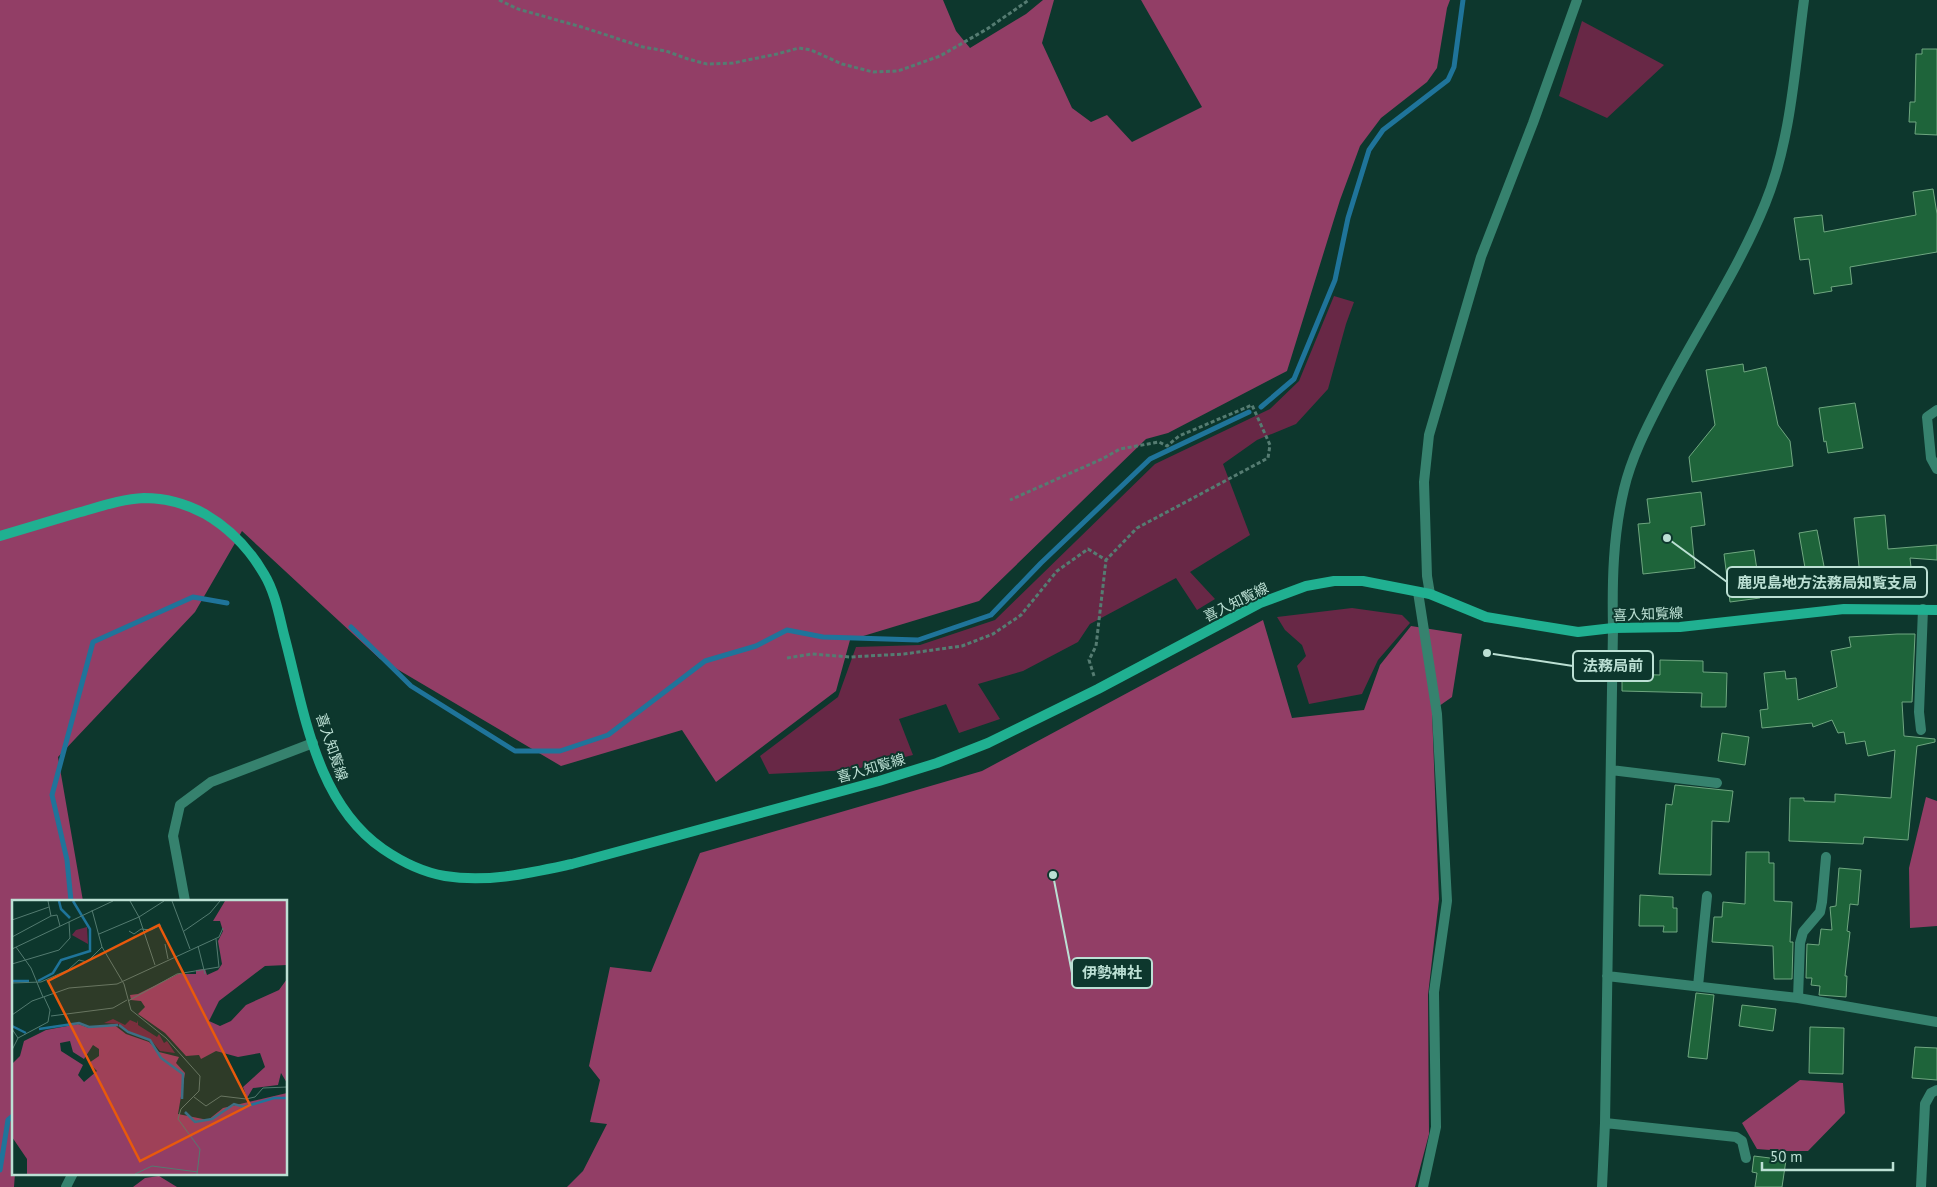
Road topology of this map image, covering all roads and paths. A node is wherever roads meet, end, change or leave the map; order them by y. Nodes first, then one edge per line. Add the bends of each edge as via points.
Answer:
1 (499, 0) edge
2 (1028, 0) edge
3 (1577, 0) edge
4 (1804, 0) edge
5 (1937, 410) edge
6 (1937, 469) edge
7 (1010, 500) dead end
8 (0, 536) edge
9 (1106, 560) junction
10 (1418, 592) junction
11 (1430, 594) junction
12 (1923, 609) junction
13 (1937, 610) edge
14 (1613, 628) junction
15 (787, 658) dead end
16 (1098, 689) junction
17 (1922, 730) dead end
18 (313, 743) junction
19 (1611, 770) junction
20 (1717, 783) dead end
21 (1826, 857) dead end
22 (1707, 896) dead end
23 (184, 900) edge
24 (1608, 976) junction
25 (1698, 986) junction
26 (1798, 998) junction
27 (1937, 1022) edge
28 (1937, 1090) edge
29 (1605, 1123) junction
30 (1746, 1158) dead end
31 (72, 1174) edge
32 (66, 1187) edge
33 (1423, 1187) edge
34 (1602, 1187) edge
35 (1921, 1187) edge

1 - 2 path via 518,9 707,64 733,63 799,48 873,72 898,71 940,56
3 - 11 street via 1480,257 1428,435 1424,482
4 - 14 street via 1784,148 1766,204 1646,430 1624,488 1612,576
5 - 6 street via 1927,418 1931,458
7 - 9 path via 1120,448 1159,442 1166,446 1179,436 1252,405 1270,445 1268,458 1137,528
8 - 18 main road, 喜入知覧線 via 114,502 144,498 171,501 219,522 241,542 264,574 276,603
9 - 15 path via 1088,549 1057,571 1021,615 993,634 962,646 904,654 850,657 812,654
9 - 16 path via 1096,646 1089,660
10 - 11 main road, 喜入知覧線
10 - 16 main road, 喜入知覧線 via 1363,581 1334,581 1306,586 1260,603
10 - 33 street via 1437,714 1447,901 1434,992 1436,1127
11 - 14 main road, 喜入知覧線 via 1486,617 1578,632
12 - 13 main road, 喜入知覧線
12 - 14 main road, 喜入知覧線 via 1844,609 1680,627
12 - 17 street via 1919,712
14 - 19 street
16 - 18 main road, 喜入知覧線 via 988,743 937,763 572,864 493,878 443,876 415,868 371,840 341,805 327,782
18 - 23 street via 211,782 180,805 173,836
19 - 20 street
19 - 24 street
21 - 26 street via 1820,912 1803,932 1800,943
22 - 25 street
24 - 25 street
24 - 29 street
25 - 26 street
26 - 27 street
28 - 35 street via 1931,1093 1925,1104
29 - 30 street via 1736,1137 1742,1141
29 - 34 street
31 - 32 street

